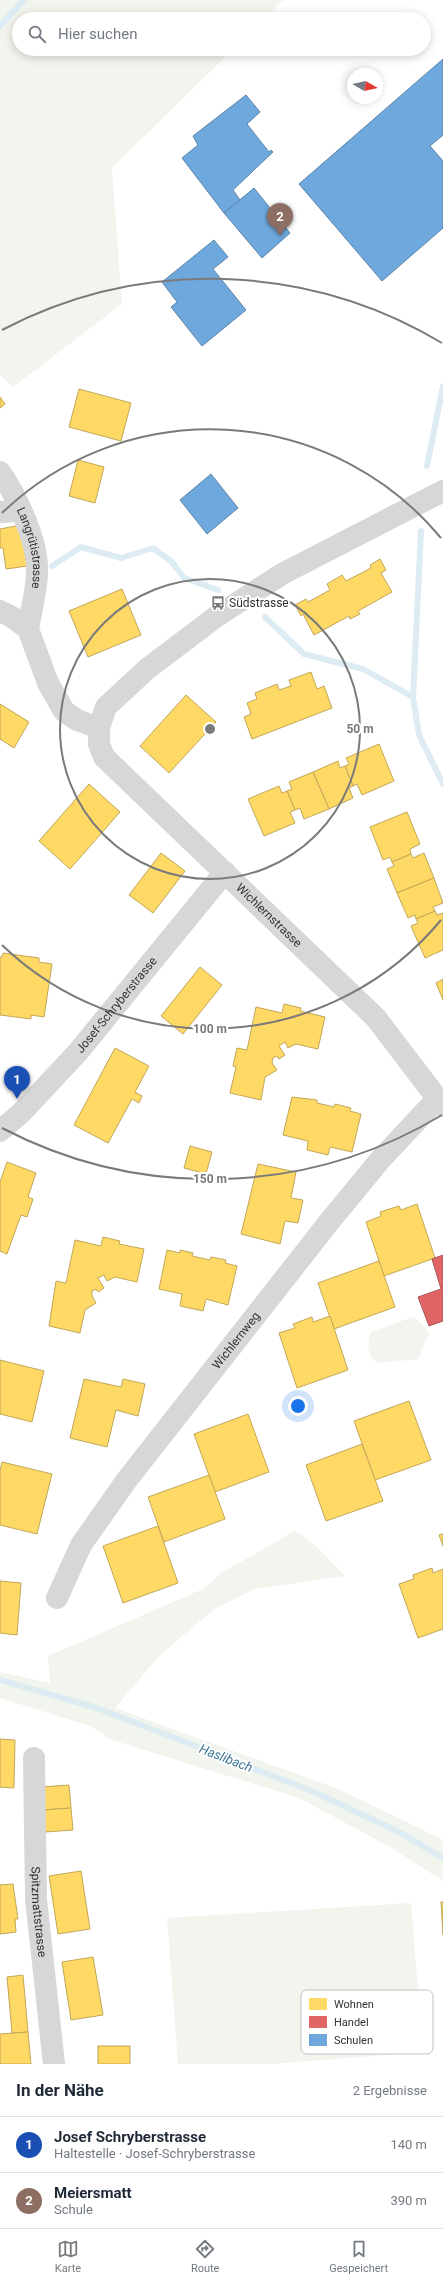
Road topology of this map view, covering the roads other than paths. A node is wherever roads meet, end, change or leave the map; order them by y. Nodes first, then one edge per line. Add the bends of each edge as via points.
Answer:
1 (0, 472) edge
2 (443, 492) edge
3 (10, 512) edge
4 (0, 612) edge
5 (28, 629) junction
6 (99, 728) junction
7 (225, 872) junction
8 (440, 1102) edge
9 (0, 1131) edge
10 (57, 1598) dead end
11 (34, 1758) dead end
12 (54, 2064) edge

1 - 3 street, Langrütistrasse
2 - 6 street via 282,574 217,616 147,669 106,707
3 - 5 street, Langrütistrasse via 32,540 38,571
4 - 5 street
5 - 6 street via 48,683 64,711 77,720
6 - 7 street, Wichlernstrasse via 99,744 104,757
7 - 8 street, Wichlernstrasse via 376,1018
7 - 9 street, Josef-Schryberstrasse via 78,1052 21,1113
8 - 10 street, Wichlernweg via 380,1160 126,1481 81,1545
11 - 12 street, Spitzmattstrasse via 36,1899

